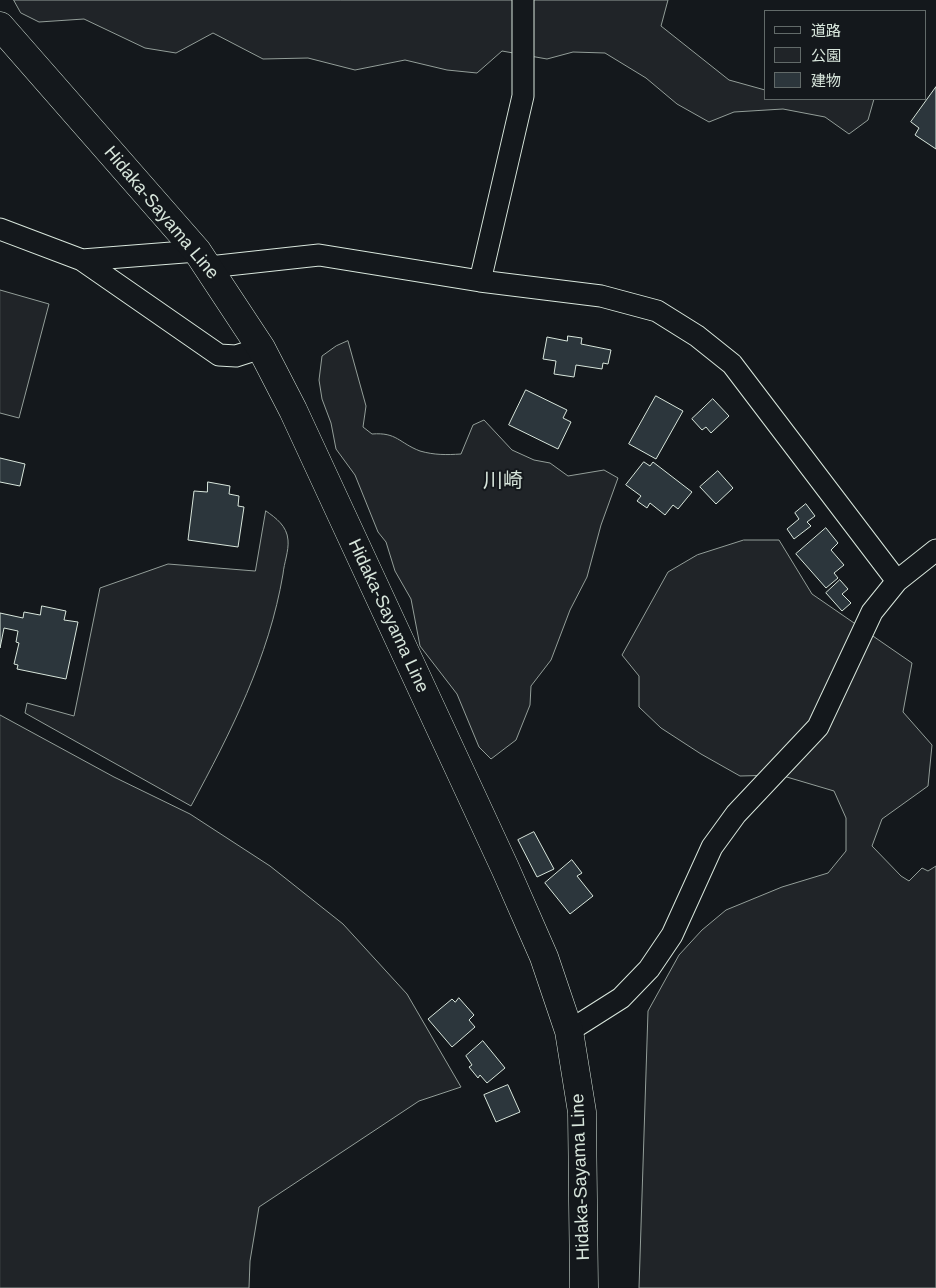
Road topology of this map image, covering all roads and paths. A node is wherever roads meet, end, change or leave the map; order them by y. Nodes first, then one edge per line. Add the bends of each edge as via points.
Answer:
1 (523, 0) edge
2 (0, 26) edge
3 (0, 229) edge
4 (203, 259) junction
5 (82, 260) junction
6 (480, 281) junction
7 (261, 348) junction
8 (936, 550) edge
9 (897, 581) junction
10 (569, 1031) junction
11 (584, 1288) edge

1 - 6 street via 523,96
2 - 4 main road, Hidaka-Sayama Line
3 - 5 street
4 - 5 street
4 - 6 street via 319,255
4 - 7 main road, Hidaka-Sayama Line
5 - 7 street via 218,355 236,356
6 - 9 street via 601,296 657,311 697,336 732,364
7 - 10 main road, Hidaka-Sayama Line via 505,868 544,957
8 - 9 street
9 - 10 street via 872,612 818,727 736,814 712,847 672,936 649,969 621,998
10 - 11 main road, Hidaka-Sayama Line via 582,1112

